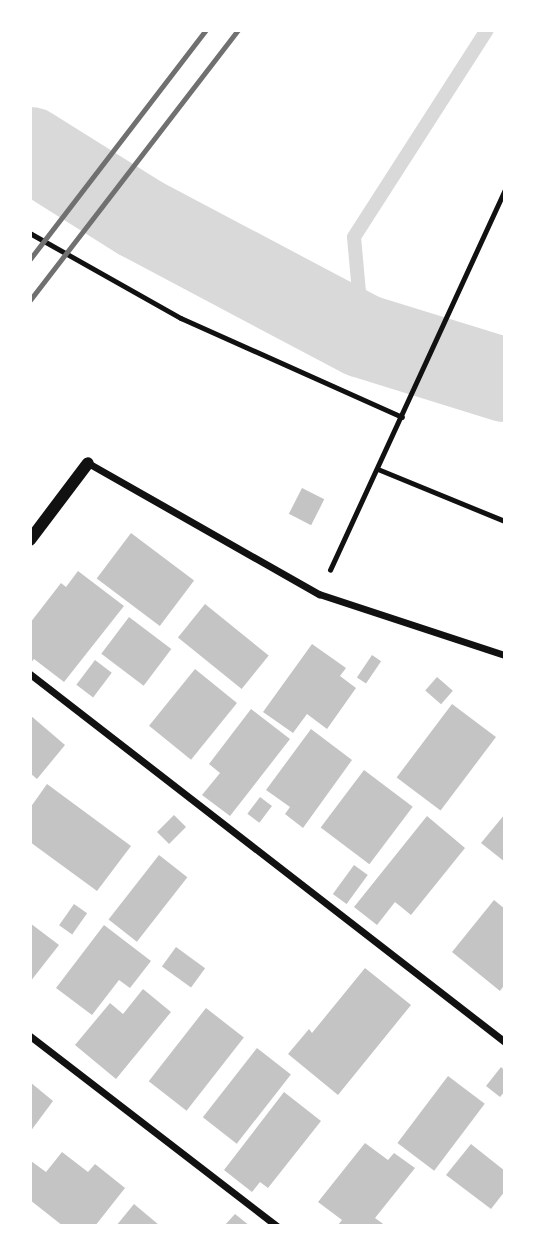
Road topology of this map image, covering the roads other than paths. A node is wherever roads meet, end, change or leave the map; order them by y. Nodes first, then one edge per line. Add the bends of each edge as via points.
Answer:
1 (88, 463) joint
2 (30, 540) edge
3 (505, 655) edge
4 (30, 674) edge
5 (30, 1036) edge
6 (505, 1042) edge
7 (277, 1226) edge

1 - 2 street
1 - 3 street via 319,594
4 - 6 street
5 - 7 street

